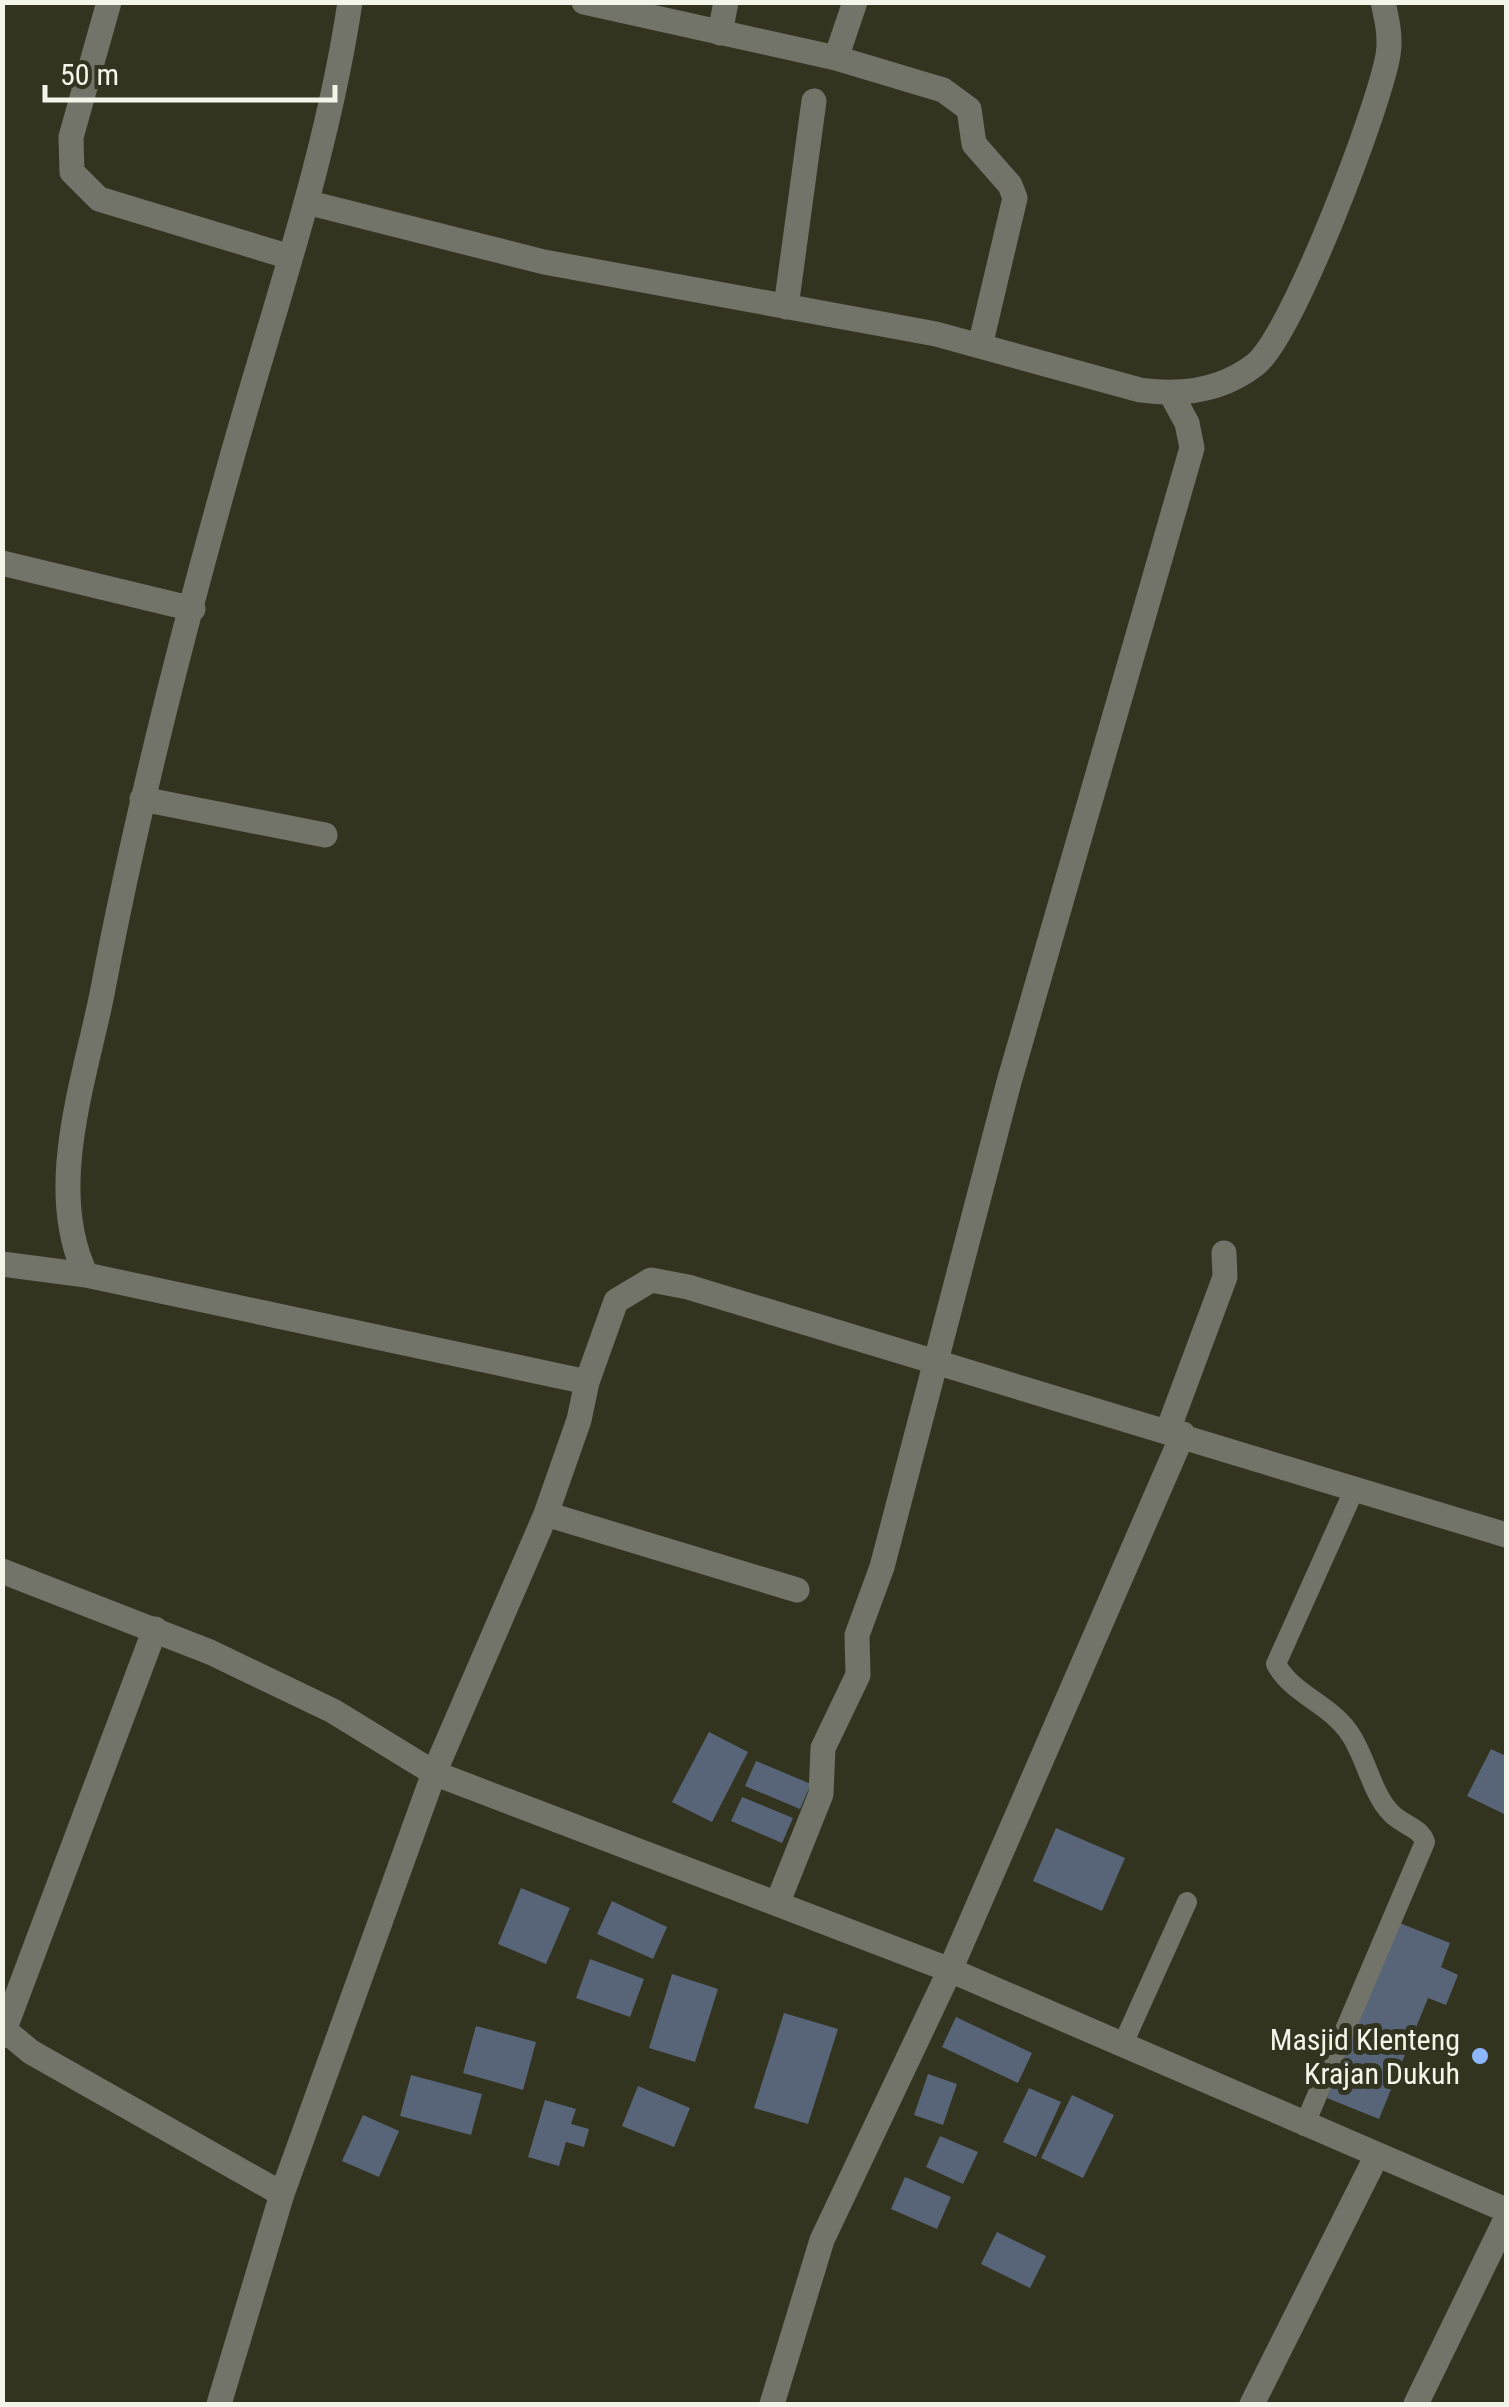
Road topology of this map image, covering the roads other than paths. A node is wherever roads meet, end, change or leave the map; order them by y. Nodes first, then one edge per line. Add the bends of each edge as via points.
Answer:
1 (108, 2) edge
2 (350, 2) edge
3 (584, 2) edge
4 (726, 2) edge
5 (855, 2) edge
6 (1383, 2) edge
7 (720, 33) junction
8 (836, 58) junction
9 (814, 101) dead end
10 (306, 202) junction
11 (290, 257) junction
12 (786, 307) junction
13 (980, 346) junction
14 (1171, 394) junction
15 (2, 563) edge
16 (193, 609) junction
17 (142, 799) junction
18 (325, 835) dead end
19 (1224, 1253) dead end
20 (2, 1264) edge
21 (86, 1275) junction
22 (933, 1360) junction
23 (586, 1382) junction
24 (1176, 1432) junction
25 (1355, 1488) junction
26 (546, 1514) junction
27 (1506, 1535) edge
28 (2, 1571) edge
29 (797, 1590) dead end
30 (155, 1629) junction
31 (434, 1773) junction
32 (1187, 1902) dead end
33 (777, 1904) junction
34 (950, 1970) junction
35 (3, 2031) edge
36 (1122, 2046) junction
37 (1304, 2126) junction
38 (1376, 2157) junction
39 (282, 2194) junction
40 (1506, 2210) edge
41 (1506, 2219) edge
42 (219, 2404) edge
43 (772, 2404) edge
44 (1252, 2404) edge
45 (1416, 2404) edge

1 - 11 street via 70,136 72,172 100,199
2 - 10 street
3 - 7 street
4 - 7 street
5 - 8 street
6 - 14 street via 1389,26 1383,77 1320,249 1284,323 1260,361 1230,381
7 - 8 street
8 - 13 street via 962,100 974,144 1010,185 1014,215
9 - 12 street
10 - 11 street
10 - 12 street via 544,262
11 - 16 street
12 - 13 street
13 - 14 street
14 - 22 street via 1192,448
15 - 16 street
16 - 17 street
17 - 18 street
17 - 21 street via 68,1181 71,1244
19 - 24 street via 1226,1277
20 - 21 street
21 - 23 street
22 - 23 street via 651,1280 616,1301
22 - 24 street
22 - 33 street via 904,1492 857,1635 858,1676 824,1748 821,1794
23 - 26 street
24 - 25 street
24 - 34 street
25 - 27 street
25 - 37 lane via 1276,1664 1285,1680 1350,1732 1388,1810 1422,1832 1425,1842
26 - 29 street
26 - 31 street
28 - 30 street
30 - 31 street via 333,1711
30 - 35 street
31 - 33 street
31 - 39 street
32 - 36 lane
33 - 34 street
34 - 36 street
34 - 43 street via 822,2240
35 - 39 street
36 - 37 street
37 - 38 street
38 - 40 street
38 - 44 street
39 - 42 street
41 - 45 street

